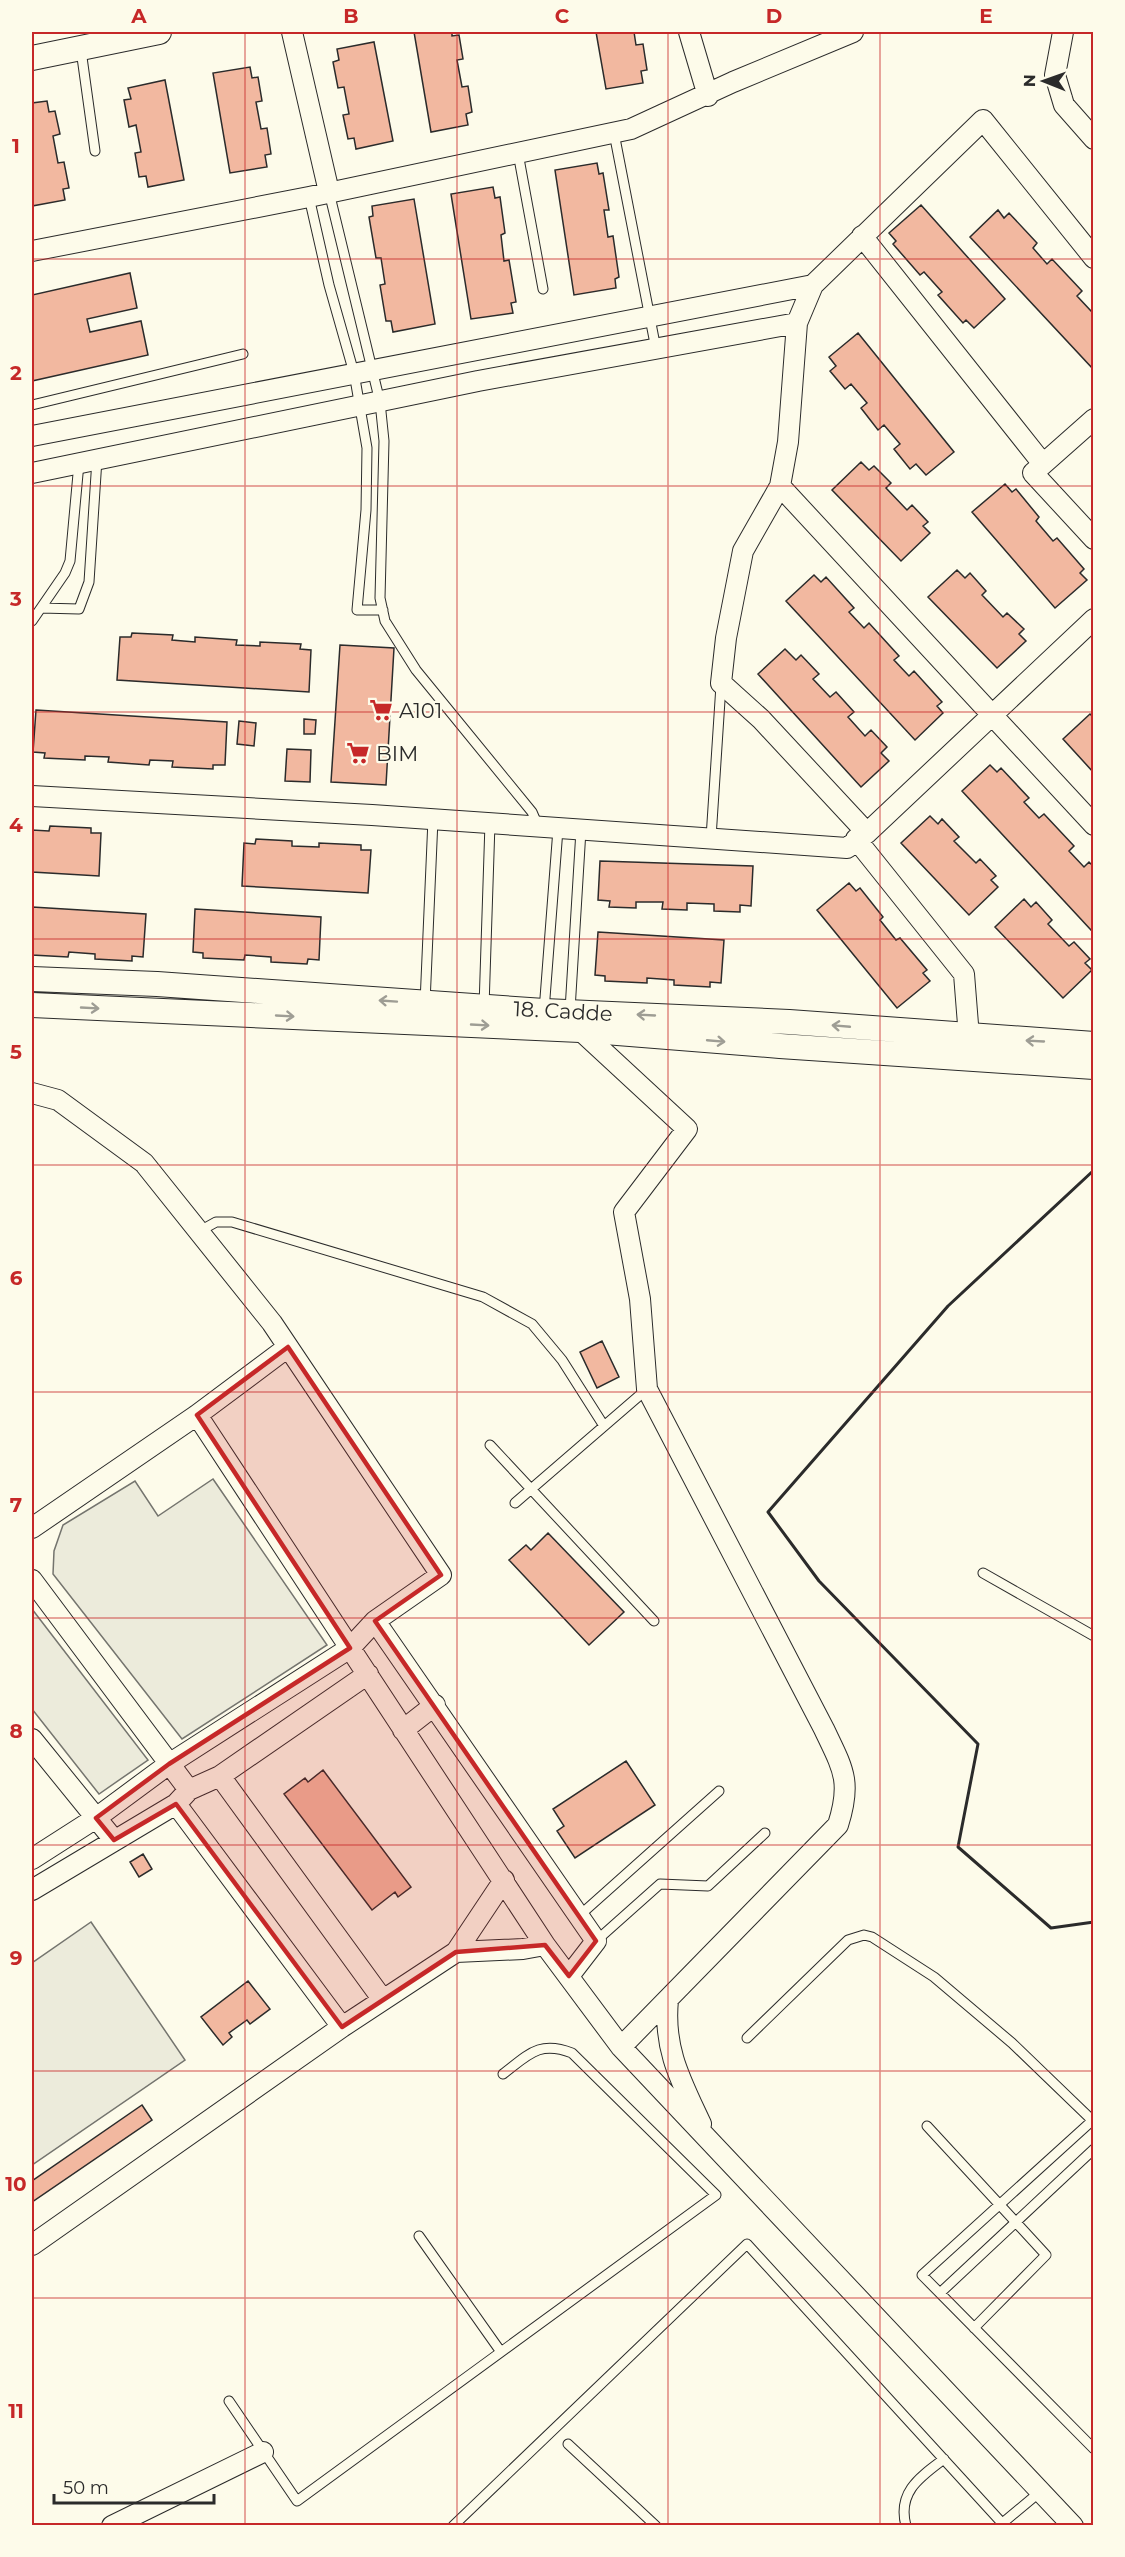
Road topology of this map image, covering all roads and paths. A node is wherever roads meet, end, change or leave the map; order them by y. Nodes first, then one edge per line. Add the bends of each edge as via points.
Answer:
1 (159, 32) edge
2 (292, 32) edge
3 (689, 32) edge
4 (853, 32) edge
5 (1063, 32) edge
6 (80, 48) junction
7 (32, 58) edge
8 (708, 96) junction
9 (614, 133) junction
10 (1094, 139) edge
11 (95, 151) dead end
12 (518, 153) junction
13 (329, 192) junction
14 (309, 197) junction
15 (862, 236) junction
16 (32, 251) edge
17 (1094, 258) edge
18 (813, 285) junction
19 (543, 289) dead end
20 (650, 318) junction
21 (796, 322) junction
22 (656, 349) junction
23 (243, 354) dead end
24 (373, 370) junction
25 (354, 374) junction
26 (380, 402) junction
27 (32, 405) edge
28 (360, 405) junction
29 (1094, 419) edge
30 (32, 436) edge
31 (88, 461) junction
32 (1043, 464) junction
33 (32, 473) edge
34 (780, 486) junction
35 (1094, 539) edge
36 (41, 608) junction
37 (383, 610) junction
38 (1094, 619) edge
39 (32, 621) edge
40 (721, 683) junction
41 (992, 717) junction
42 (32, 796) edge
43 (433, 819) junction
44 (490, 823) junction
45 (1094, 825) edge
46 (538, 826) junction
47 (558, 829) junction
48 (581, 830) junction
49 (862, 836) junction
50 (711, 838) junction
51 (32, 979) edge
52 (424, 1004) junction
53 (32, 1005) edge
54 (484, 1007) junction
55 (544, 1011) junction
56 (575, 1021) junction
57 (969, 1036) junction
58 (1094, 1044) edge
59 (1094, 1067) edge
60 (32, 1094) edge
61 (198, 1232) junction
62 (288, 1347) junction
63 (647, 1389) junction
64 (197, 1415) junction
65 (604, 1426) junction
66 (490, 1445) dead end
67 (531, 1489) junction
68 (515, 1503) dead end
69 (32, 1528) edge
70 (983, 1573) dead end
71 (32, 1580) edge
72 (375, 1621) junction
73 (654, 1621) dead end
74 (1094, 1636) edge
75 (350, 1648) junction
76 (368, 1674) junction
77 (435, 1705) junction
78 (403, 1730) junction
79 (32, 1740) edge
80 (169, 1764) junction
81 (220, 1776) junction
82 (719, 1791) dead end
83 (183, 1797) junction
84 (96, 1818) junction
85 (765, 1833) dead end
86 (114, 1840) junction
87 (32, 1859) edge
88 (504, 1880) junction
89 (32, 1890) edge
90 (579, 1916) junction
91 (596, 1941) junction
92 (545, 1945) junction
93 (456, 1952) junction
94 (569, 1976) junction
95 (382, 2000) junction
96 (668, 2000) junction
97 (342, 2027) junction
98 (747, 2038) dead end
99 (621, 2047) junction
100 (503, 2074) dead end
101 (1093, 2120) edge
102 (927, 2126) dead end
103 (709, 2140) junction
104 (1094, 2149) edge
105 (999, 2204) junction
106 (1016, 2222) junction
107 (419, 2236) dead end
108 (32, 2245) edge
109 (940, 2294) junction
110 (974, 2328) junction
111 (501, 2352) junction
112 (229, 2401) dead end
113 (568, 2444) dead end
114 (1094, 2449) edge
115 (263, 2452) junction
116 (944, 2459) junction
117 (1041, 2491) junction
118 (1000, 2524) edge
119 (112, 2526) edge
120 (453, 2526) edge
121 (656, 2526) edge
122 (906, 2526) edge
123 (1073, 2526) edge

1 - 6 street
2 - 13 street
3 - 8 street
4 - 8 street
5 - 10 street via 1055,75 1064,105
6 - 7 street
6 - 11 lane
8 - 9 street
9 - 12 street
9 - 20 lane
12 - 13 street
12 - 19 lane
13 - 14 street
13 - 24 lane
14 - 16 street
14 - 25 lane
15 - 17 street via 983,120
15 - 18 street
15 - 32 street
18 - 20 street
18 - 21 street
20 - 22 lane
20 - 24 street
21 - 22 street
21 - 34 street via 788,442
22 - 26 street
23 - 27 lane
24 - 25 street
24 - 26 lane
25 - 28 lane
25 - 30 street
26 - 28 street
26 - 37 lane via 384,441 380,598
28 - 31 street
28 - 37 lane via 367,447 357,610
29 - 32 street
31 - 33 street
31 - 36 lane via 70,561
31 - 36 lane via 89,582 79,609
32 - 35 street via 1033,473
34 - 40 street via 743,551
34 - 41 street
36 - 39 lane
37 - 46 lane via 385,621 416,670 532,812
38 - 41 street
40 - 49 street via 761,719
40 - 50 lane
41 - 45 street
41 - 49 street
42 - 43 street
43 - 44 street
43 - 52 lane
44 - 46 street
44 - 54 lane
46 - 47 street
47 - 48 street
47 - 55 lane
48 - 50 street
48 - 56 lane
49 - 50 street via 847,848
49 - 57 street via 964,974
52 -> 51 street, 18. Cadde
52 - 54 street, 18. Cadde
53 -> 56 street, 18. Cadde
54 - 55 street, 18. Cadde
55 - 56 street, 18. Cadde
57 -> 56 street, 18. Cadde via 789,1022
56 -> 59 street, 18. Cadde via 780,1046
56 - 63 street via 687,1129 624,1212 640,1299
58 -> 57 street, 18. Cadde
60 - 61 street via 58,1100 144,1163
61 - 62 street
61 - 65 lane via 216,1222 232,1222 483,1297 532,1324 562,1360
62 - 64 street
62 - 72 street via 441,1575
63 - 65 lane
63 - 96 street via 824,1729 846,1786 838,1825
64 - 69 street
64 - 75 street
65 - 67 lane
66 - 67 lane
67 - 68 lane
67 - 73 lane
70 - 74 lane
71 - 80 street
72 - 75 street
72 - 77 street
75 - 76 street
75 - 80 street
76 - 78 street
76 - 81 street
77 - 78 street
77 - 90 street
78 - 88 street
79 - 84 street
80 - 83 street
80 - 84 street
81 - 83 street
81 - 95 street
82 - 90 lane
83 - 86 street
83 - 97 street
84 - 86 street
84 - 87 street
85 - 91 lane via 708,1886 660,1884
86 - 89 street
88 - 92 street
88 - 93 street
90 - 91 street
91 - 94 street
92 - 93 street
92 - 94 street
93 - 95 street
94 - 99 street
95 - 97 street
96 - 99 street
96 - 103 street via 668,2046
97 - 108 street
98 - 101 lane via 848,1940 872,1937 933,1977 1003,2035
99 - 103 street
100 - 111 lane via 538,2048 572,2053 716,2195
101 - 105 lane
102 - 105 lane
103 - 117 street
104 - 106 lane
105 - 106 lane
105 - 109 lane via 922,2275
106 - 109 lane
106 - 110 lane via 1046,2255
107 - 111 lane
109 - 110 lane
110 - 114 lane
111 - 115 lane via 297,2501
112 - 115 lane
113 - 121 lane
115 - 119 street
116 - 118 lane
116 - 120 lane via 747,2244
116 - 122 lane via 910,2488 904,2505
117 - 118 lane
117 - 123 street

